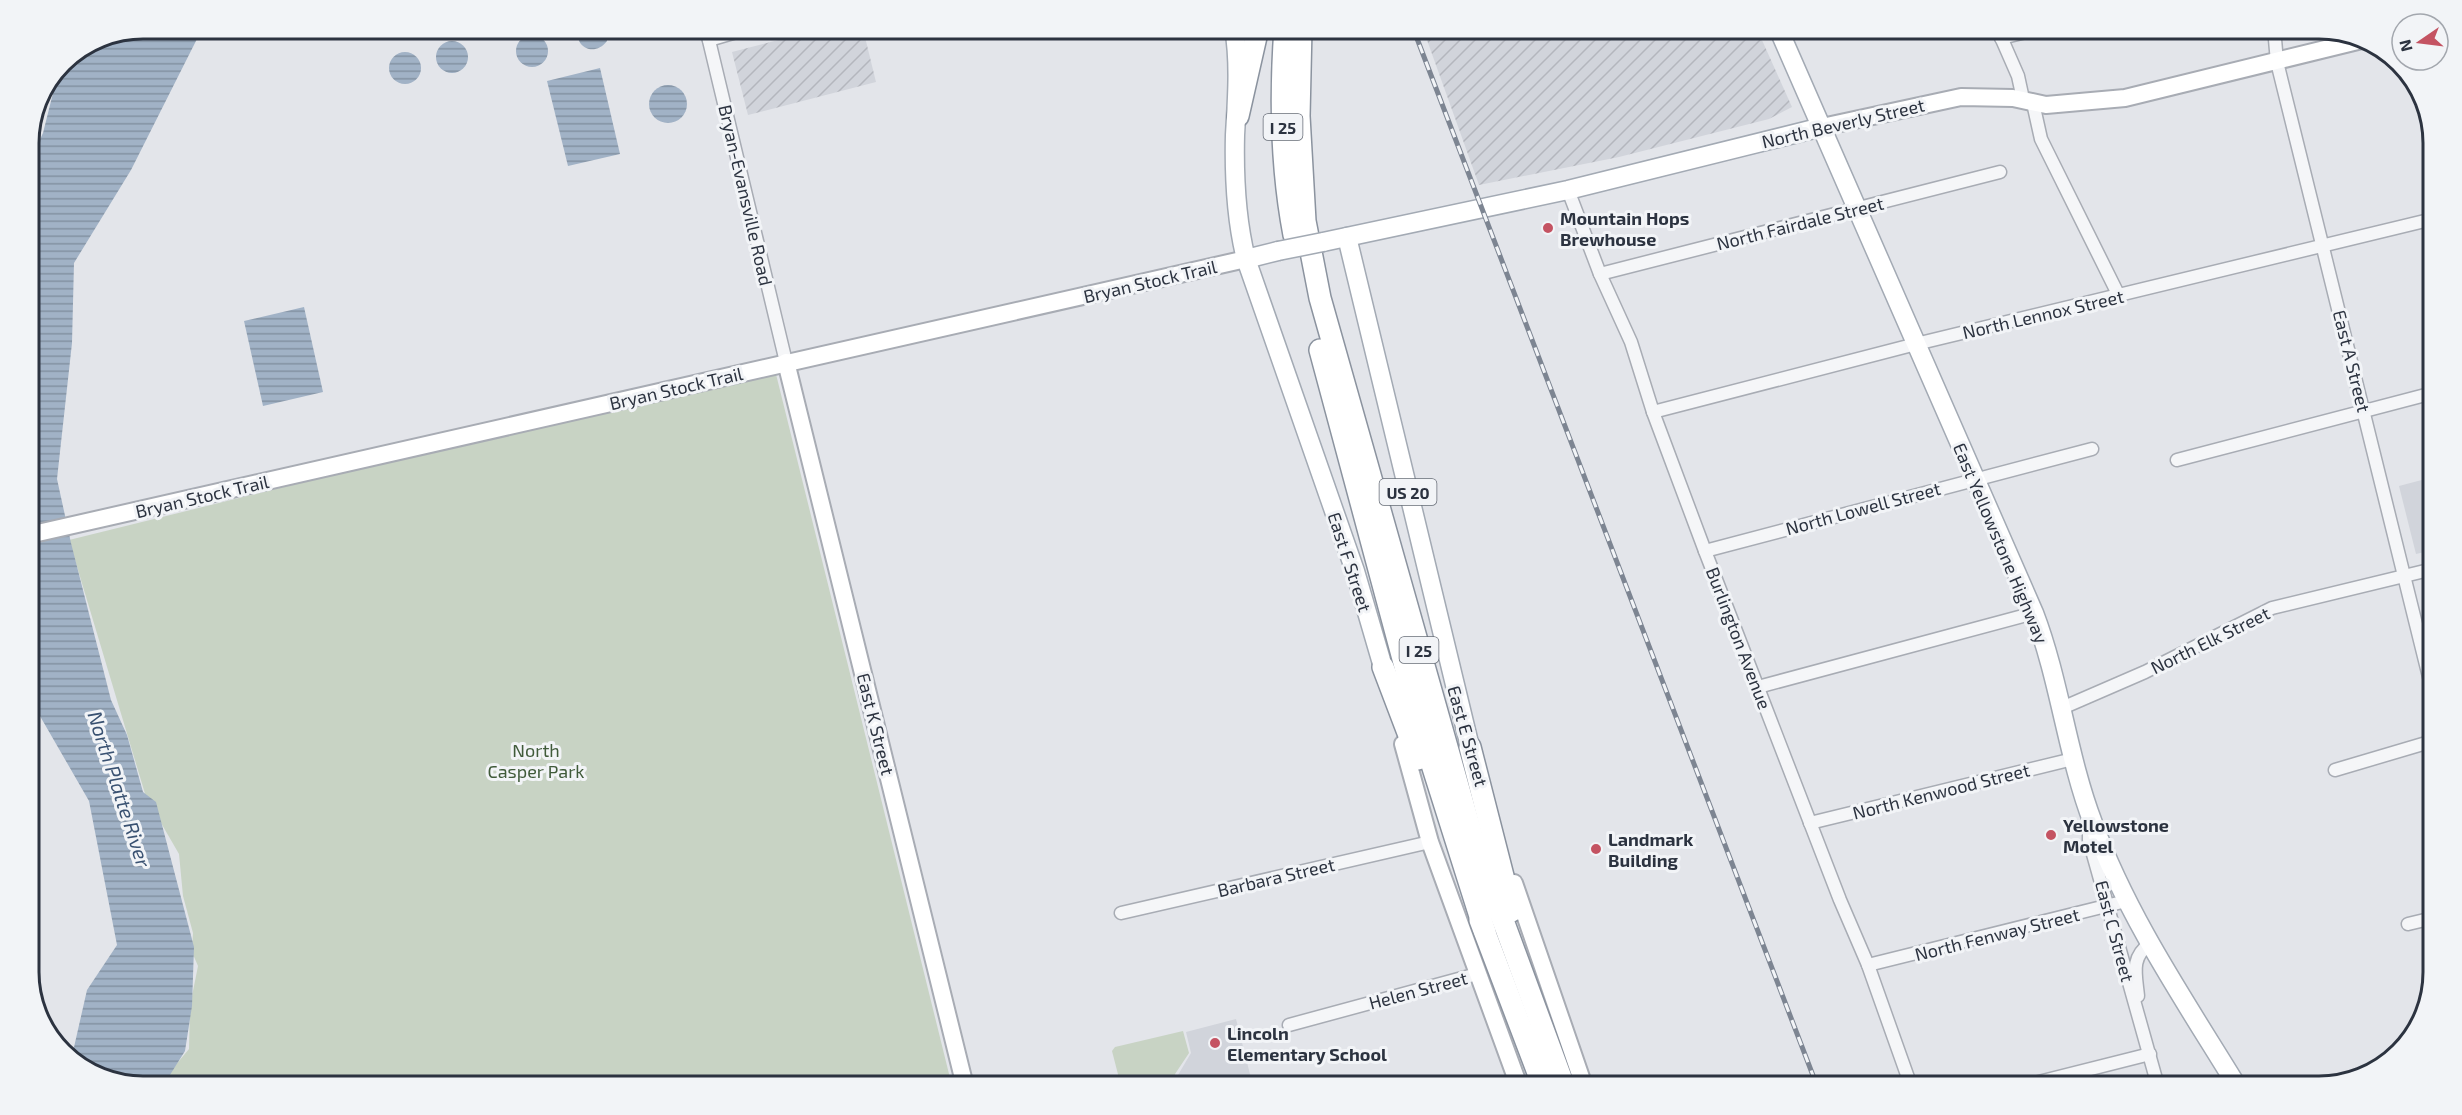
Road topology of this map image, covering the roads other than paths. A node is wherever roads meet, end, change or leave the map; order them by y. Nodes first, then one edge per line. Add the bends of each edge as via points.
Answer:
1 (709, 39) edge
2 (1235, 39) edge
3 (1256, 39) edge
4 (1285, 39) edge
5 (1301, 39) edge
6 (1783, 39) edge
7 (2002, 39) edge
8 (2275, 39) edge
9 (2348, 44) edge
10 (2277, 62) junction
11 (2028, 101) junction
12 (1238, 116) junction
13 (1822, 127) junction
14 (2000, 172) dead end
15 (1568, 190) junction
16 (1855, 208) junction
17 (2423, 221) edge
18 (1347, 237) junction
19 (1323, 242) joint
20 (2323, 245) junction
21 (1246, 259) junction
22 (1600, 274) junction
23 (2119, 296) junction
24 (1916, 344) junction
25 (786, 362) junction
26 (2423, 395) edge
27 (2364, 410) junction
28 (1653, 412) junction
29 (2092, 449) dead end
30 (2176, 460) dead end
31 (1974, 478) junction
32 (39, 533) edge
33 (1705, 551) junction
34 (2423, 571) edge
35 (2404, 576) junction
36 (2034, 613) junction
37 (2423, 653) edge
38 (1383, 668) junction
39 (1758, 687) junction
40 (2062, 708) junction
41 (2423, 744) edge
42 (1470, 747) junction
43 (2073, 759) junction
44 (2335, 770) dead end
45 (1810, 824) junction
46 (1430, 842) junction
47 (2117, 904) junction
48 (1121, 913) dead end
49 (2423, 920) edge
50 (2408, 924) dead end
51 (1485, 932) junction
52 (2150, 944) junction
53 (1868, 965) junction
54 (1477, 974) junction
55 (1530, 997) junction
56 (2139, 1015) junction
57 (1289, 1025) dead end
58 (2150, 1054) junction
59 (963, 1076) edge
60 (1516, 1076) edge
61 (1539, 1076) edge
62 (1560, 1076) edge
63 (1581, 1076) edge
64 (1907, 1076) edge
65 (2063, 1076) edge
66 (2156, 1076) edge
67 (2231, 1076) edge

1 - 25 street, Bryan-Evansville Road
2 - 12 main road, East F Street
3 - 12 highway
4 - 51 highway, I 25 via 1282,123 1287,183 1307,302 1428,752
5 - 55 highway, I 25 via 1299,116 1305,221 1320,298 1473,839
6 - 13 main road, East Yellowstone Highway
7 - 11 street
8 - 10 street, East A Street
9 - 10 main road, North Beverly Street
10 - 11 main road, North Beverly Street via 2125,98 2074,104
10 - 20 street, East A Street
11 - 13 main road, North Beverly Street via 1947,98
11 - 23 street via 2041,139
12 - 21 main road, East F Street via 1236,201
13 - 15 main road, North Beverly Street
13 - 16 main road, East Yellowstone Highway
14 - 16 street, North Fairdale Street
15 - 18 main road, North Beverly Street
15 - 22 street, Burlington Avenue
16 - 22 street, North Fairdale Street
16 - 24 main road, East Yellowstone Highway
17 - 20 street, North Lennox Street
18 - 19 main road, North Beverly Street
18 - 42 main road, East E Street / US 20
19 - 21 main road, Bryan Stock Trail, bridge
20 - 23 street, North Lennox Street
20 - 27 street, East A Street
21 - 25 main road, Bryan Stock Trail
21 - 38 main road, East F Street via 1355,571
22 - 28 street, Burlington Avenue via 1631,342
23 - 24 street, North Lennox Street
24 - 28 street, North Lennox Street
24 - 31 main road, East Yellowstone Highway
25 - 32 main road, Bryan Stock Trail
25 - 59 main road, East K Street
26 - 27 street
27 - 30 street
27 - 35 street, East A Street
28 - 33 street, Burlington Avenue
29 - 31 street, North Lowell Street
31 - 33 street, North Lowell Street
31 - 36 main road, East Yellowstone Highway
33 - 39 street, Burlington Avenue
34 - 35 street, North Elk Street
35 - 37 street, East A Street
35 - 40 street, North Elk Street via 2271,608 2145,672
36 - 39 street
36 - 40 main road, East Yellowstone Highway
38 - 46 main road, East F Street
38 - 51 highway
39 - 45 street, Burlington Avenue
40 - 43 main road, East Yellowstone Highway
41 - 44 street
42 - 55 highway, US 20
42 - 63 main road, East E Street
43 - 45 street, North Kenwood Street
43 - 47 main road, East Yellowstone Highway
45 - 53 street, Burlington Avenue
46 - 48 street, Barbara Street
46 - 54 main road, East F Street
47 - 52 main road, East Yellowstone Highway
47 - 53 street, North Fenway Street
47 - 56 street, East C Street via 2126,976
49 - 50 street
51 - 61 highway, I 25
52 - 56 street, East C Street via 2140,951 2136,964
52 - 67 main road, East Yellowstone Highway
53 - 64 street, Burlington Avenue
54 - 57 street, Helen Street
54 - 60 main road, East F Street
55 - 62 highway, I 25
56 - 58 street, East C Street
58 - 65 street
58 - 66 street, East C Street

